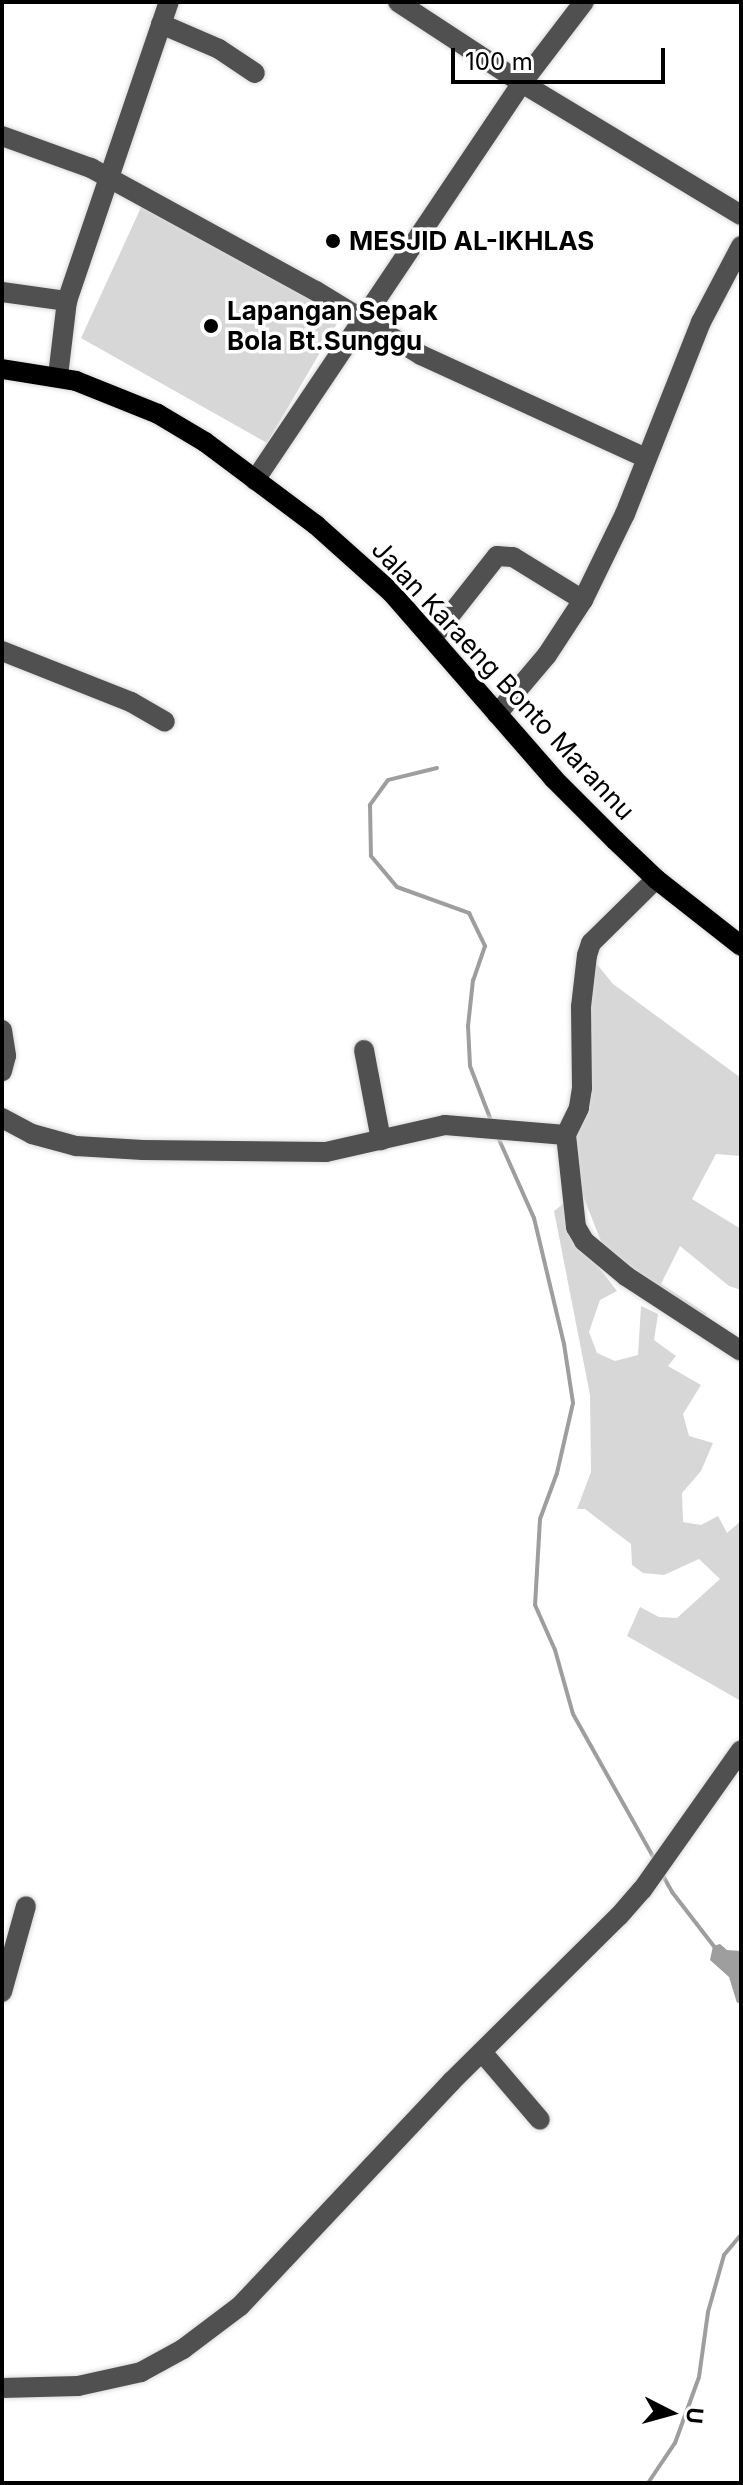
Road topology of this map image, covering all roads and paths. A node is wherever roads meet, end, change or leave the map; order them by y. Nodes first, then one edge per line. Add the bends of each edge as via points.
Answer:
1 (169, 2) edge
2 (398, 2) edge
3 (584, 2) edge
4 (161, 24) junction
5 (255, 73) dead end
6 (522, 83) junction
7 (2, 136) edge
8 (108, 177) junction
9 (741, 215) edge
10 (741, 246) edge
11 (2, 292) edge
12 (67, 301) junction
13 (362, 319) junction
14 (2, 369) edge
15 (58, 376) junction
16 (646, 458) junction
17 (255, 480) junction
18 (583, 600) junction
19 (433, 637) junction
20 (2, 651) edge
21 (497, 714) junction
22 (165, 722) dead end
23 (656, 879) junction
24 (741, 946) edge
25 (2, 1030) edge
26 (364, 1050) dead end
27 (2, 1071) edge
28 (2, 1118) edge
29 (566, 1135) junction
30 (381, 1140) junction
31 (741, 1351) edge
32 (741, 1750) edge
33 (26, 1906) dead end
34 (2, 1992) edge
35 (482, 2052) junction
36 (540, 2120) dead end
37 (2, 2388) edge

1 - 4 street
2 - 6 street
3 - 6 street
4 - 5 street via 219,49
4 - 8 street
6 - 9 street
6 - 13 street
7 - 8 street via 76,160
8 - 12 street
8 - 13 street
10 - 16 street via 701,322
11 - 12 street
12 - 15 street
13 - 16 street via 441,365
13 - 17 street
14 - 15 main road, Jalan Karaeng Bonto Marannu
15 - 17 main road, Jalan Karaeng Bonto Marannu via 158,414
16 - 18 street
17 - 19 main road, Jalan Karaeng Bonto Marannu via 353,556
18 - 19 street via 513,557 497,556
18 - 21 street via 539,667
19 - 21 main road, Jalan Karaeng Bonto Marannu
20 - 22 street via 131,702
21 - 23 main road, Jalan Karaeng Bonto Marannu via 553,778
23 - 24 main road, Jalan Karaeng Bonto Marannu
23 - 29 street via 591,943 582,986 582,1088
25 - 27 street
26 - 30 street
28 - 30 street via 32,1134 76,1146 143,1150 326,1152
29 - 30 street via 445,1125
29 - 31 street via 575,1220 584,1241 626,1276
32 - 35 street via 642,1890
33 - 34 street
35 - 36 street
35 - 37 street via 240,2306 183,2349 159,2365 118,2379

